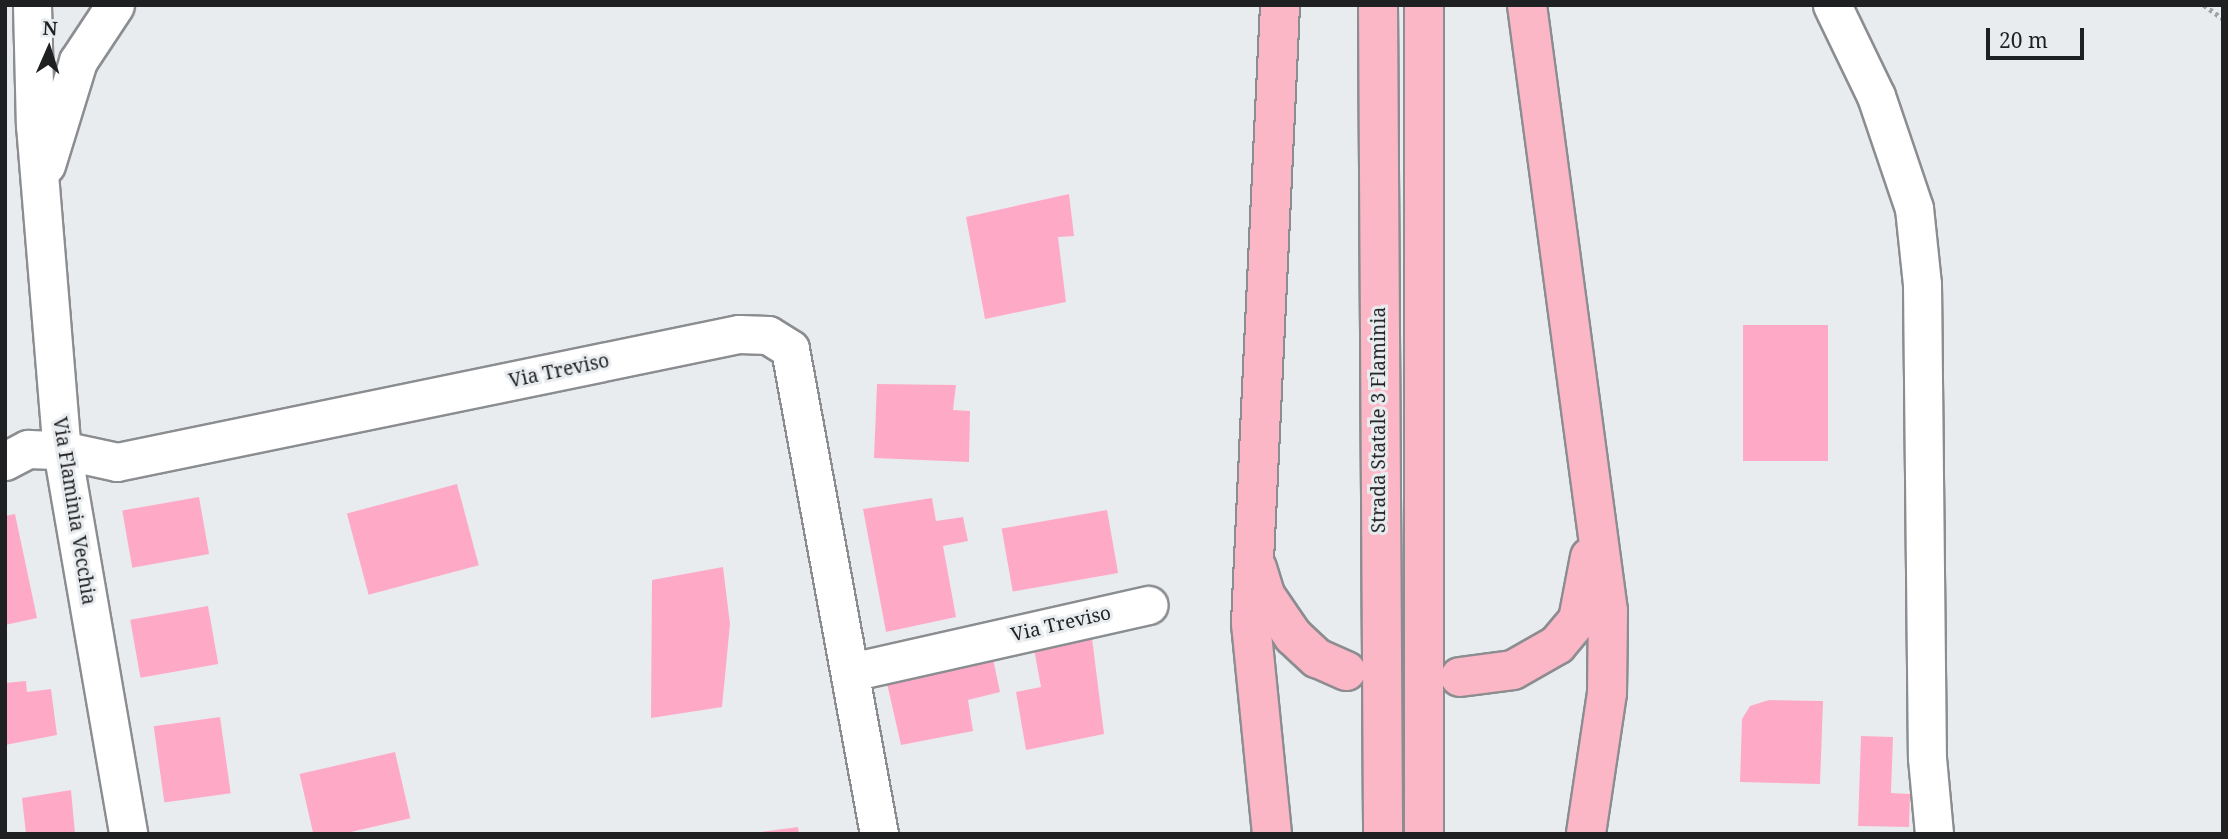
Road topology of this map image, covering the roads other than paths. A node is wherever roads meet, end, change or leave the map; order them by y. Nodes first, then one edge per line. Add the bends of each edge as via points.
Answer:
1 (32, 5) edge
2 (115, 5) edge
3 (1280, 5) edge
4 (1378, 5) edge
5 (1424, 5) edge
6 (1527, 5) edge
7 (1832, 5) edge
8 (40, 186) junction
9 (62, 450) junction
10 (5, 461) edge
11 (1595, 519) junction
12 (1255, 563) junction
13 (1149, 605) dead end
14 (1346, 671) dead end
15 (851, 673) junction
16 (1460, 677) dead end
17 (128, 834) edge
18 (879, 834) edge
19 (1272, 834) edge
20 (1383, 834) edge
21 (1424, 834) edge
22 (1586, 834) edge
23 (1934, 834) edge

1 - 8 street, Via Flaminia Vecchia
2 - 8 street, Via Flaminia Vecchia via 78,61
3 - 12 highway
4 - 20 highway, Strada Statale 3 Flaminia
5 - 21 highway
6 - 11 highway
7 - 23 street via 1876,96 1914,208 1922,284 1927,758
8 - 9 street, Via Flaminia Vecchia
9 - 10 street, Via Treviso via 28,449
9 - 15 street, Via Treviso via 117,462 739,334 768,335 790,349
9 - 17 street, Via Flaminia Vecchia
11 - 16 highway via 1586,588 1569,633 1526,665 1499,674
11 - 22 highway via 1609,654
12 - 14 highway via 1265,595 1293,636 1317,658
12 - 19 highway via 1252,640
13 - 15 street, Via Treviso
15 - 18 street, Via Treviso

